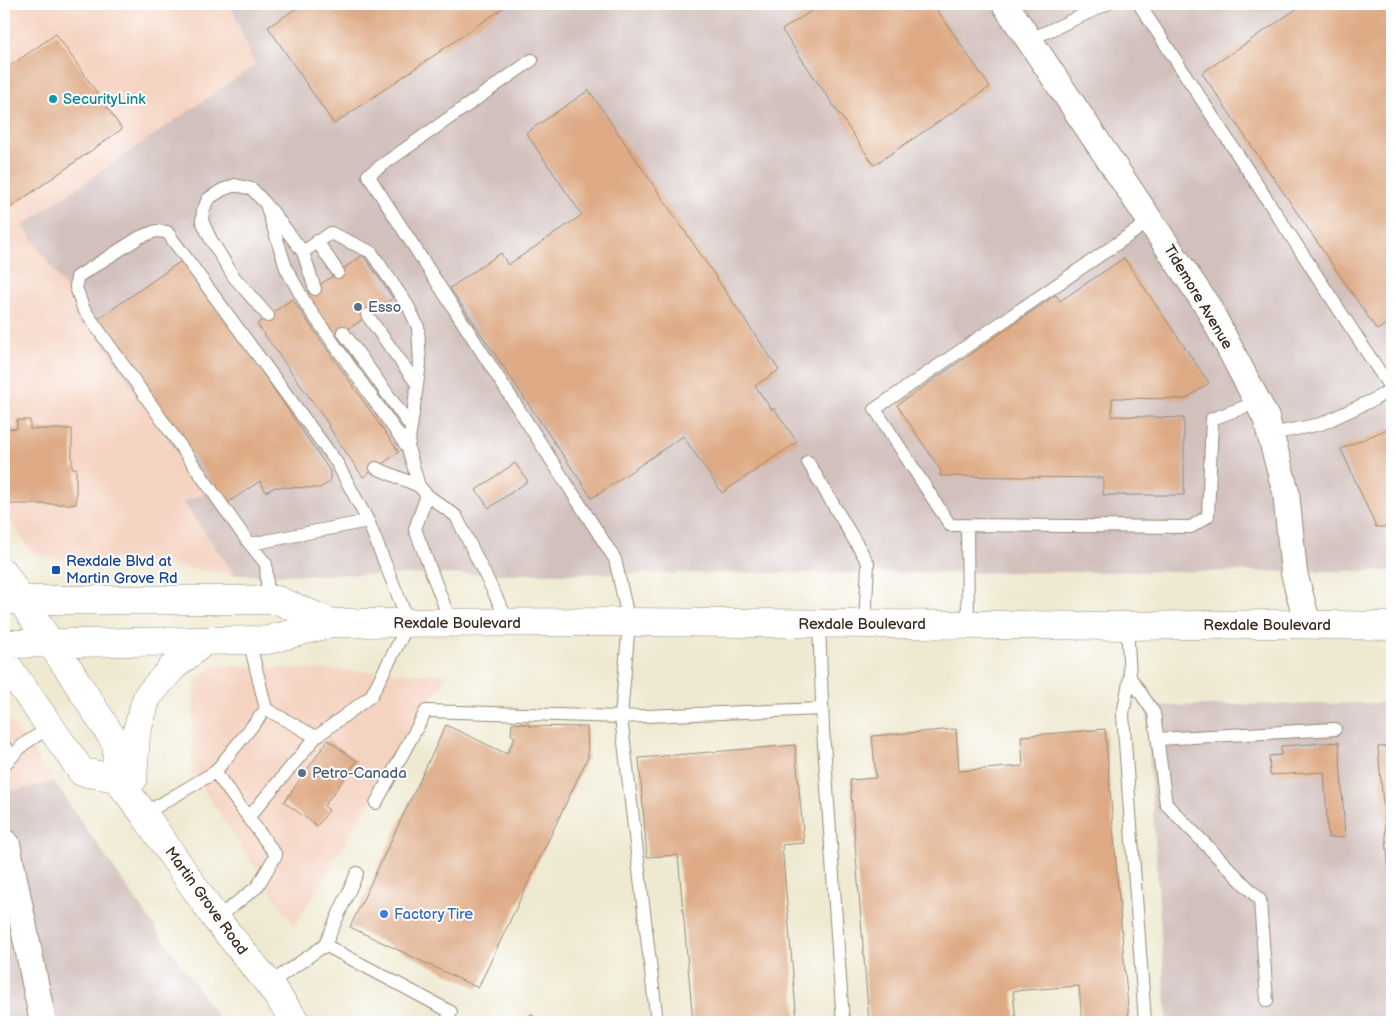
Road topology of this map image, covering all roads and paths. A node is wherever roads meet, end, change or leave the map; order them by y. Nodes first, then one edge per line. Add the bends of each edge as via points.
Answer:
1 (1005, 4) edge
2 (1106, 4) edge
3 (1139, 4) edge
4 (1029, 40) junction
5 (532, 60) dead end
6 (266, 204) junction
7 (1150, 221) junction
8 (317, 241) junction
9 (303, 252) junction
10 (338, 272) dead end
11 (314, 289) dead end
12 (367, 315) dead end
13 (268, 316) dead end
14 (343, 332) dead end
15 (417, 384) junction
16 (1392, 389) edge
17 (1258, 402) junction
18 (411, 427) junction
19 (1271, 434) junction
20 (408, 448) junction
21 (808, 462) dead end
22 (376, 468) dead end
23 (423, 490) junction
24 (368, 521) junction
25 (967, 525) junction
26 (251, 544) junction
27 (4, 574) edge
28 (12, 600) edge
29 (268, 600) junction
30 (409, 622) junction
31 (509, 622) junction
32 (629, 622) junction
33 (332, 623) junction
34 (451, 623) junction
35 (820, 624) junction
36 (865, 624) junction
37 (1308, 624) junction
38 (968, 625) junction
39 (1127, 626) junction
40 (1392, 626) edge
41 (249, 640) junction
42 (205, 641) junction
43 (4, 644) edge
44 (51, 644) junction
45 (4, 661) edge
46 (1130, 677) junction
47 (266, 709) junction
48 (822, 709) junction
49 (622, 717) junction
50 (50, 727) junction
51 (1335, 728) dead end
52 (316, 737) junction
53 (1158, 739) junction
54 (4, 746) edge
55 (8, 761) edge
56 (215, 772) junction
57 (131, 797) junction
58 (376, 803) dead end
59 (248, 818) junction
60 (4, 844) edge
61 (357, 873) dead end
62 (216, 919) junction
63 (325, 945) junction
64 (268, 984) junction
65 (1267, 1001) dead end
66 (43, 1022) edge
67 (296, 1022) edge
68 (446, 1022) edge
69 (657, 1022) edge
70 (843, 1022) edge
71 (1145, 1022) edge

1 - 4 street, Tidemore Avenue
2 - 4 lane
3 - 16 lane
4 - 7 street, Tidemore Avenue
5 - 32 lane via 368,175 615,559
6 - 9 lane
6 - 13 lane via 252,189 235,185 208,199 202,221 234,277
6 - 20 lane via 286,268 307,306
7 - 17 street, Tidemore Avenue via 1208,308
7 - 25 lane via 875,409 950,525
8 - 9 lane
8 - 10 lane
8 - 15 lane via 330,233 371,252 408,306 418,327 420,364
9 - 11 lane
12 - 15 lane
14 - 18 lane
15 - 18 lane
16 - 19 lane via 1321,424
17 - 19 street, Tidemore Avenue
17 - 25 lane via 1212,419 1208,516 1190,527
18 - 20 lane
19 - 37 street, Tidemore Avenue via 1286,492 1294,573
20 - 23 lane
21 - 36 lane via 868,563
22 - 23 lane
23 - 31 lane via 456,516
23 - 34 lane via 415,529
24 - 26 lane
24 - 26 lane via 338,464 167,232 156,231 140,237 78,277 76,287 83,308
24 - 30 lane
25 - 38 lane
26 - 29 lane via 266,564
27 - 28 main road
28 - 29 main road, Rexdale Boulevard
28 - 44 main road
29 - 33 main road, Rexdale Boulevard via 277,600
30 - 33 main road, Rexdale Boulevard
30 - 34 main road, Rexdale Boulevard
30 - 52 lane via 371,696
31 - 32 main road, Rexdale Boulevard
31 - 34 main road, Rexdale Boulevard
32 - 35 main road, Rexdale Boulevard
32 - 49 lane
33 - 41 main road, Rexdale Boulevard via 268,640
35 - 36 main road, Rexdale Boulevard
35 - 48 lane
36 - 38 main road, Rexdale Boulevard
37 - 39 main road, Rexdale Boulevard
37 - 40 main road, Rexdale Boulevard
38 - 39 main road, Rexdale Boulevard
39 - 46 lane
41 - 42 main road, Rexdale Boulevard
41 - 47 lane
42 - 44 main road, Rexdale Boulevard
42 - 57 main road via 172,668 147,697 136,734
43 - 44 main road, Rexdale Boulevard
44 - 57 main road via 117,746
45 - 50 main road
46 - 53 lane via 1154,714
46 - 71 lane via 1123,714
47 - 52 lane
47 - 56 lane
48 - 49 lane
48 - 70 lane
49 - 58 lane via 426,711
49 - 69 lane
50 - 55 lane via 24,744
50 - 57 main road via 82,772
51 - 53 lane
52 - 59 lane
53 - 65 lane via 1166,804 1260,900
54 - 55 lane
56 - 57 lane
56 - 59 lane
57 - 62 main road, Martin Grove Road
59 - 62 lane via 276,855 257,887
60 - 66 street via 7,844
61 - 63 lane
62 - 64 main road, Martin Grove Road
63 - 64 lane
63 - 68 lane via 451,1012
64 - 67 main road, Martin Grove Road

